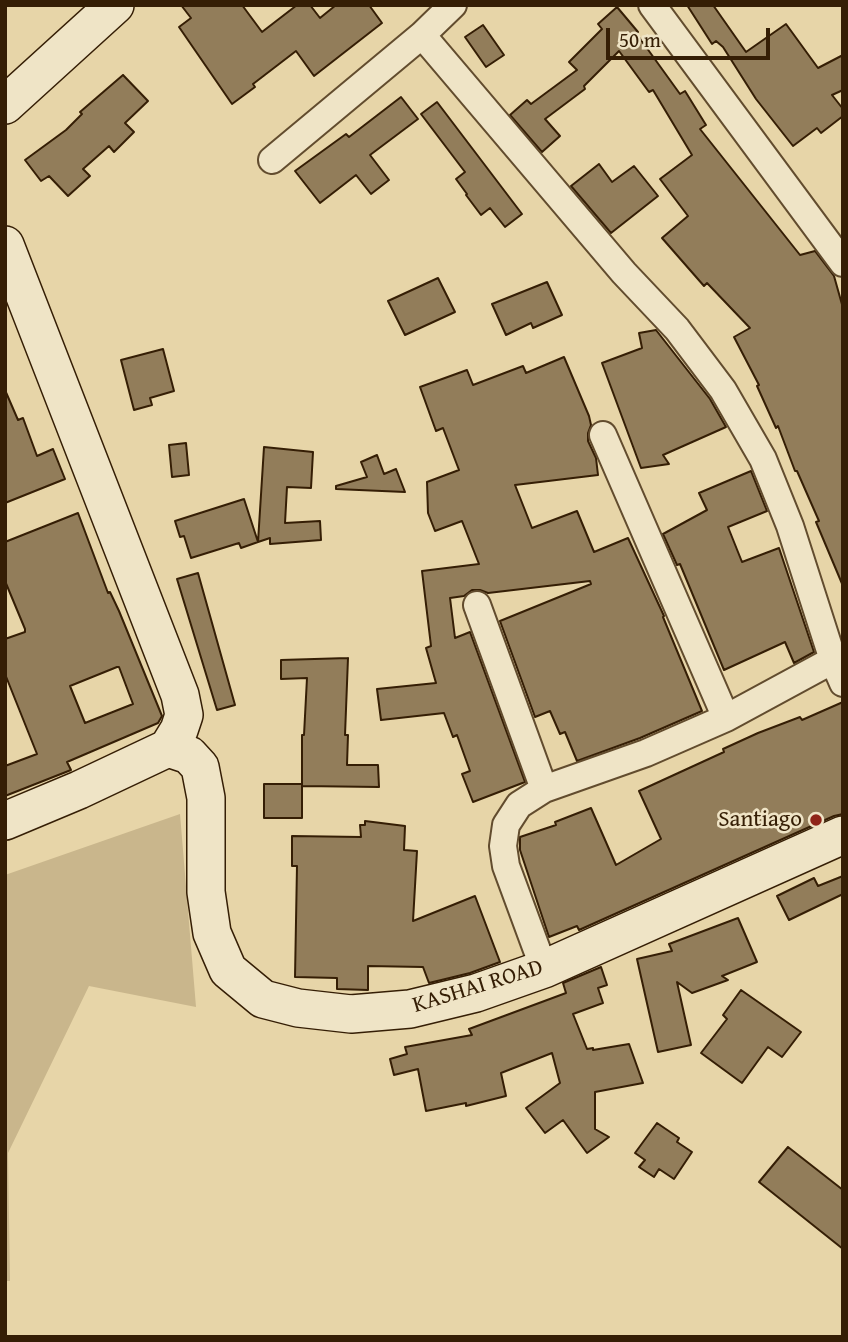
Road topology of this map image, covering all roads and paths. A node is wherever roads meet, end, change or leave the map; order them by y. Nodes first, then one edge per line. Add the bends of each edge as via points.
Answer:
1 (115, 5) edge
2 (453, 5) edge
3 (652, 5) edge
4 (422, 35) junction
5 (5, 105) edge
6 (272, 160) dead end
7 (5, 245) edge
8 (843, 262) edge
9 (603, 435) dead end
10 (477, 605) dead end
11 (838, 671) edge
12 (726, 718) junction
13 (168, 748) junction
14 (544, 789) junction
15 (5, 821) edge
16 (843, 835) edge
17 (544, 969) junction

1 - 5 street
2 - 4 street
3 - 8 street
4 - 6 street
4 - 11 street via 677,329 723,390 763,459
7 - 13 street via 180,695 184,715
9 - 12 street
10 - 14 street
11 - 12 street
12 - 14 street via 646,753
13 - 15 street
13 - 17 street, KASHAI ROAD via 189,755 200,766 206,798 206,892 212,933 228,970 263,999 351,1014 410,1009 476,993
14 - 17 street via 519,804 506,825 503,846
16 - 17 street, KASHAI ROAD

